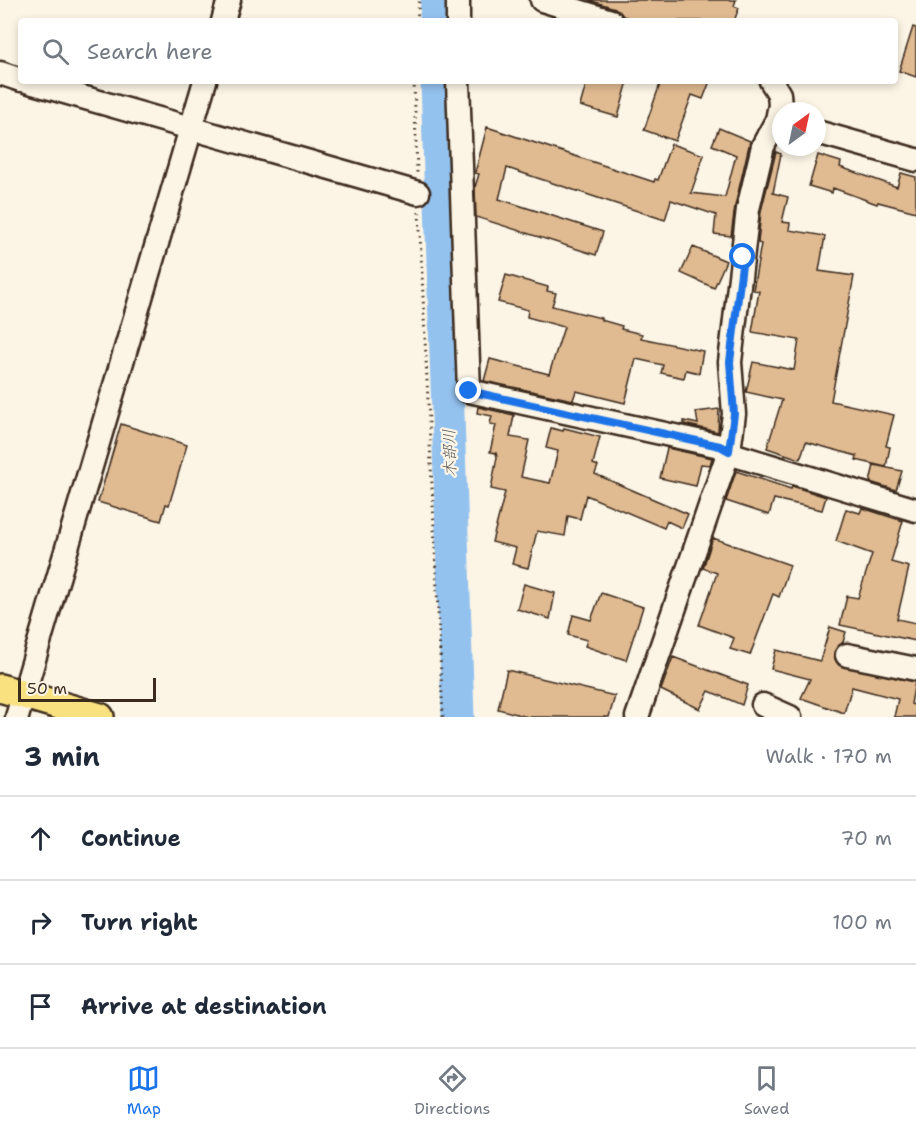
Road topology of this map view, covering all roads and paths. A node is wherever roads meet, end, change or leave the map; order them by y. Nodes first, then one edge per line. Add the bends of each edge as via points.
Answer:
1 (229, 0) edge
2 (419, 0) edge
3 (458, 0) edge
4 (542, 0) edge
5 (608, 15) edge
6 (224, 18) edge
7 (417, 18) edge
8 (458, 18) edge
9 (0, 74) edge
10 (18, 79) edge
11 (36, 84) edge
12 (205, 84) edge
13 (414, 84) edge
14 (458, 84) edge
15 (773, 84) edge
16 (779, 102) edge
17 (191, 129) junction
18 (772, 132) edge
19 (826, 135) edge
20 (916, 160) edge
21 (418, 193) junction
22 (729, 451) junction
23 (916, 510) edge
24 (847, 655) dead end
25 (916, 669) edge
26 (13, 700) edge
27 (762, 705) dead end
28 (100, 717) edge
29 (443, 717) edge
30 (637, 717) edge
31 (790, 717) edge

1 - 6 street
2 - 7 path
3 - 8 street
4 - 5 street
9 - 10 street
11 - 17 street
12 - 17 street
13 - 21 path
14 - 22 street via 469,391
15 - 16 street
17 - 21 street
17 - 26 street
18 - 22 street via 763,146 748,209 730,362 734,414
19 - 20 street
21 - 29 path
22 - 23 street
22 - 30 street
24 - 25 street
26 - 28 main road
27 - 31 street

